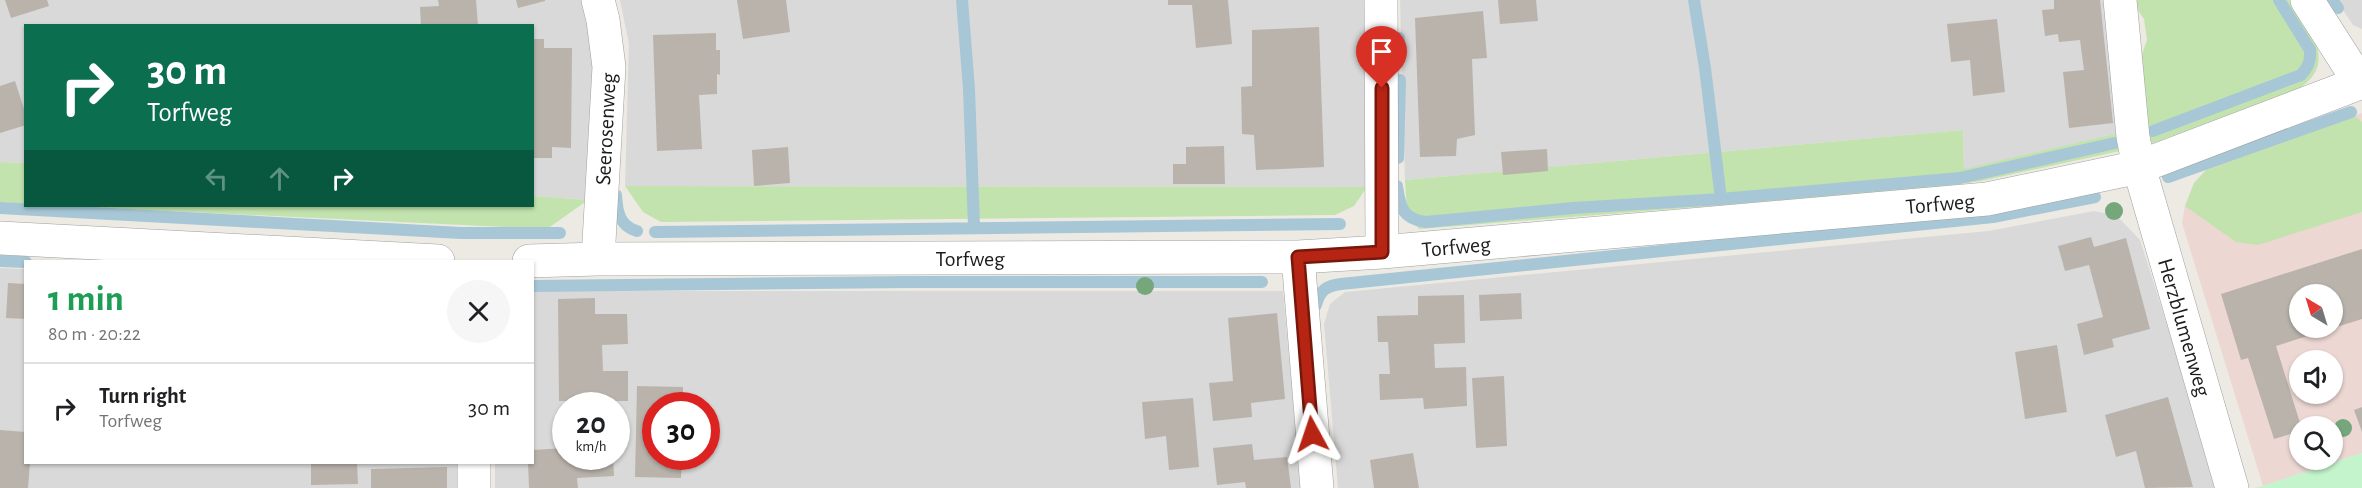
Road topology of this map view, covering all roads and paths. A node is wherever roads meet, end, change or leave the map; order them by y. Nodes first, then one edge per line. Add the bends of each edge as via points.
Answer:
1 (598, 0) edge
2 (1381, 0) edge
3 (2120, 0) edge
4 (2307, 0) edge
5 (2361, 83) edge
6 (2139, 167) junction
7 (0, 238) edge
8 (1382, 252) junction
9 (1298, 257) junction
10 (598, 258) junction
11 (419, 260) edge
12 (534, 261) edge
13 (474, 464) edge
14 (474, 488) edge
15 (1317, 488) edge
16 (2232, 488) edge

1 - 10 street, Seerosenweg via 609,68
2 - 8 street
3 - 6 street, Herzblumenweg
4 - 5 street
5 - 6 street, Torfweg
6 - 8 street, Torfweg via 1987,199
6 - 16 street, Herzblumenweg
7 - 11 street
8 - 9 street, Torfweg
9 - 10 street, Torfweg
9 - 15 street
10 - 12 street, Torfweg
13 - 14 street

